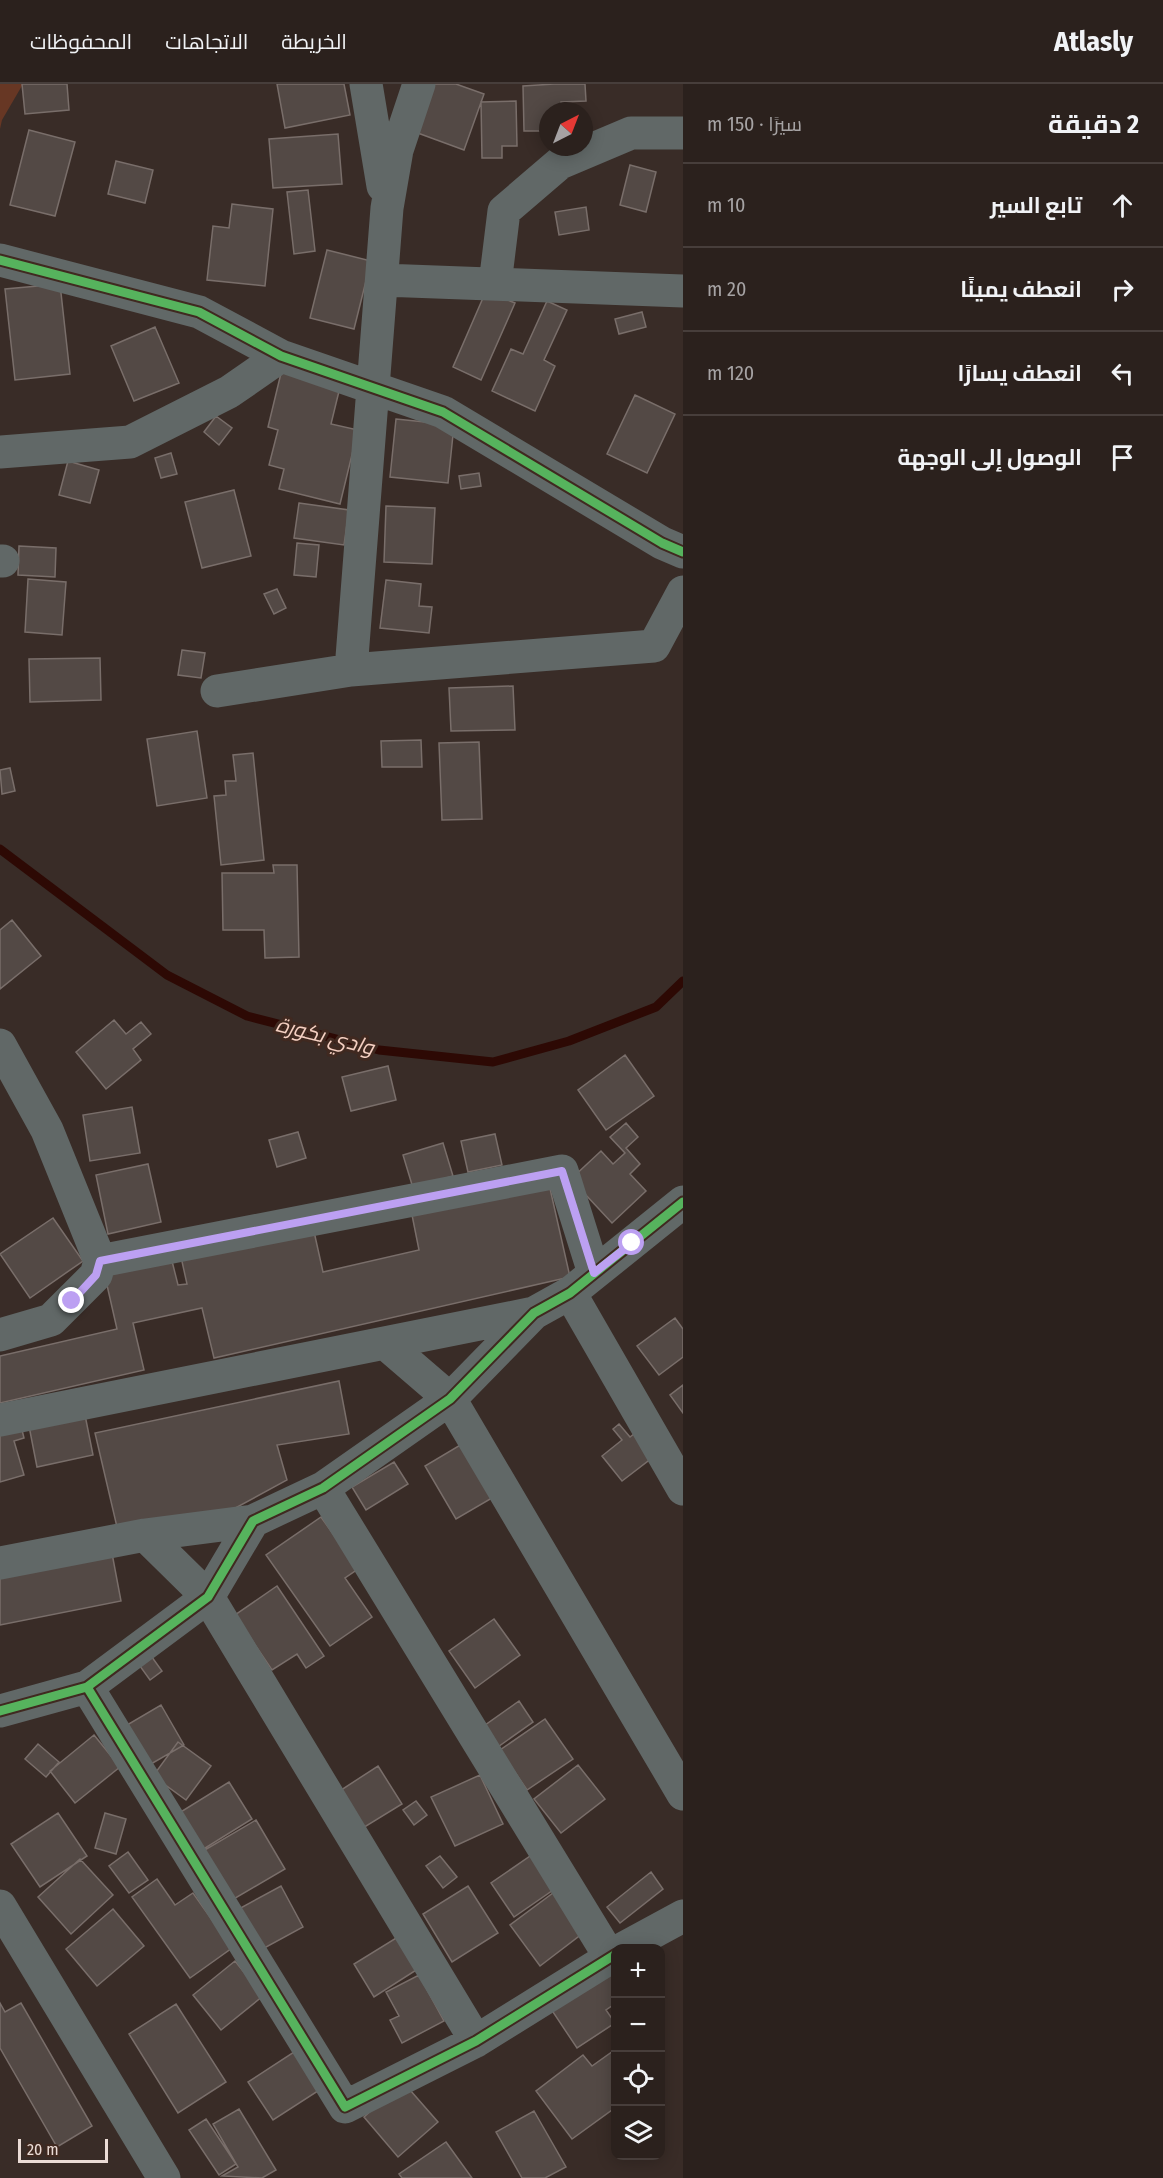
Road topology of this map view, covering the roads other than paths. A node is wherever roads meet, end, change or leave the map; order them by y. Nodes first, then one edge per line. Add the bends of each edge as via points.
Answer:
1 (366, 84) edge
2 (419, 84) edge
3 (683, 133) edge
4 (387, 208) junction
5 (0, 260) edge
6 (382, 280) junction
7 (495, 284) junction
8 (683, 291) edge
9 (281, 356) junction
10 (374, 387) junction
11 (0, 452) edge
12 (683, 552) edge
13 (683, 592) edge
14 (351, 670) junction
15 (217, 691) dead end
16 (0, 1046) edge
17 (683, 1202) edge
18 (100, 1261) junction
19 (582, 1283) junction
20 (534, 1313) junction
21 (0, 1335) edge
22 (386, 1344) junction
23 (450, 1399) junction
24 (0, 1420) edge
25 (323, 1488) junction
26 (683, 1489) edge
27 (253, 1521) junction
28 (145, 1535) junction
29 (0, 1563) edge
30 (208, 1597) junction
31 (87, 1687) junction
32 (3, 1718) edge
33 (683, 1794) edge
34 (0, 1906) edge
35 (683, 1916) edge
36 (611, 1944) edge
37 (633, 1944) edge
38 (611, 1957) edge
39 (476, 2041) junction
40 (164, 2178) edge

1 - 4 street
2 - 4 street via 397,150
3 - 7 street via 631,133 560,163 504,211
4 - 6 street
5 - 9 street via 199,312
6 - 7 street
6 - 10 street
7 - 8 street
9 - 10 street
9 - 11 street via 229,392 130,442
10 - 12 street via 443,412
10 - 14 street
13 - 14 street via 654,646
14 - 15 street
16 - 18 street via 47,1130
17 - 19 street
18 - 19 street via 562,1171
18 - 21 street via 96,1275 51,1320
19 - 20 street
19 - 26 street
20 - 22 street
20 - 23 street
22 - 23 street
22 - 24 street
23 - 25 street
23 - 33 street
25 - 27 street
25 - 36 street
27 - 28 street
27 - 30 street
28 - 29 street
28 - 30 street
30 - 31 street
30 - 39 street
31 - 32 street
31 - 39 street via 345,2107
34 - 40 street
35 - 37 street
38 - 39 street

